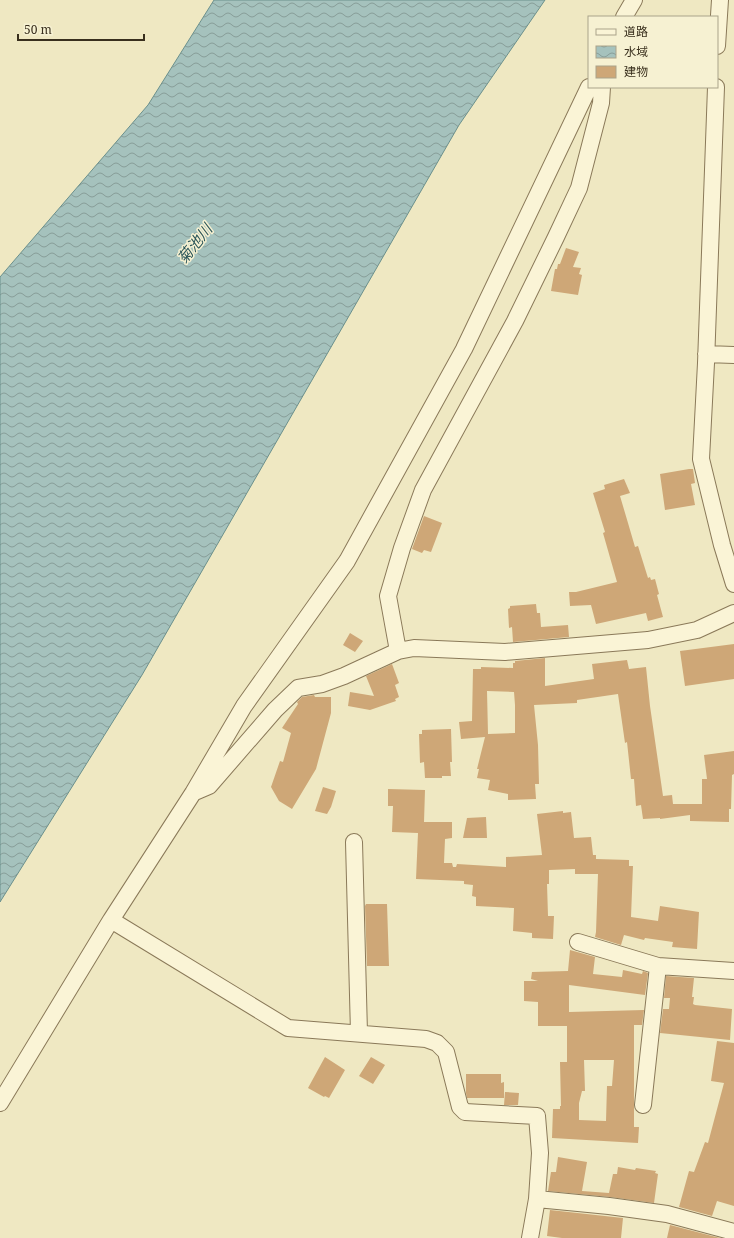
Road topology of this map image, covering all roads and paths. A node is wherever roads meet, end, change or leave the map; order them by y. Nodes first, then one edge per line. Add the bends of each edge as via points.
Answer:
1 (634, 0) edge
2 (720, 0) edge
3 (625, 16) edge
4 (718, 31) edge
5 (588, 88) edge
6 (602, 88) edge
7 (716, 88) edge
8 (706, 354) junction
9 (734, 355) edge
10 (734, 584) edge
11 (734, 613) edge
12 (398, 651) junction
13 (193, 793) junction
14 (354, 842) dead end
15 (111, 920) junction
16 (578, 942) dead end
17 (658, 966) junction
18 (734, 971) edge
19 (359, 1033) junction
20 (0, 1103) edge
21 (643, 1105) dead end
22 (537, 1199) junction
23 (734, 1232) edge
24 (530, 1238) edge

1 - 3 street
2 - 4 street
5 - 13 street via 464,349 347,561 244,706
6 - 12 street via 601,103 579,188 515,321 423,490 388,596
7 - 8 street
8 - 9 street
8 - 10 street via 701,459
11 - 12 street via 697,630 648,640 505,652 414,648
12 - 13 street via 344,676 322,684 298,688 275,710 209,786
13 - 15 street
14 - 19 street
15 - 19 street via 288,1028
15 - 20 street
16 - 17 street
17 - 18 street
17 - 21 street
19 - 22 street via 426,1039 437,1043 446,1052 460,1107 465,1112 537,1116 540,1153
22 - 23 street via 667,1214
22 - 24 street

